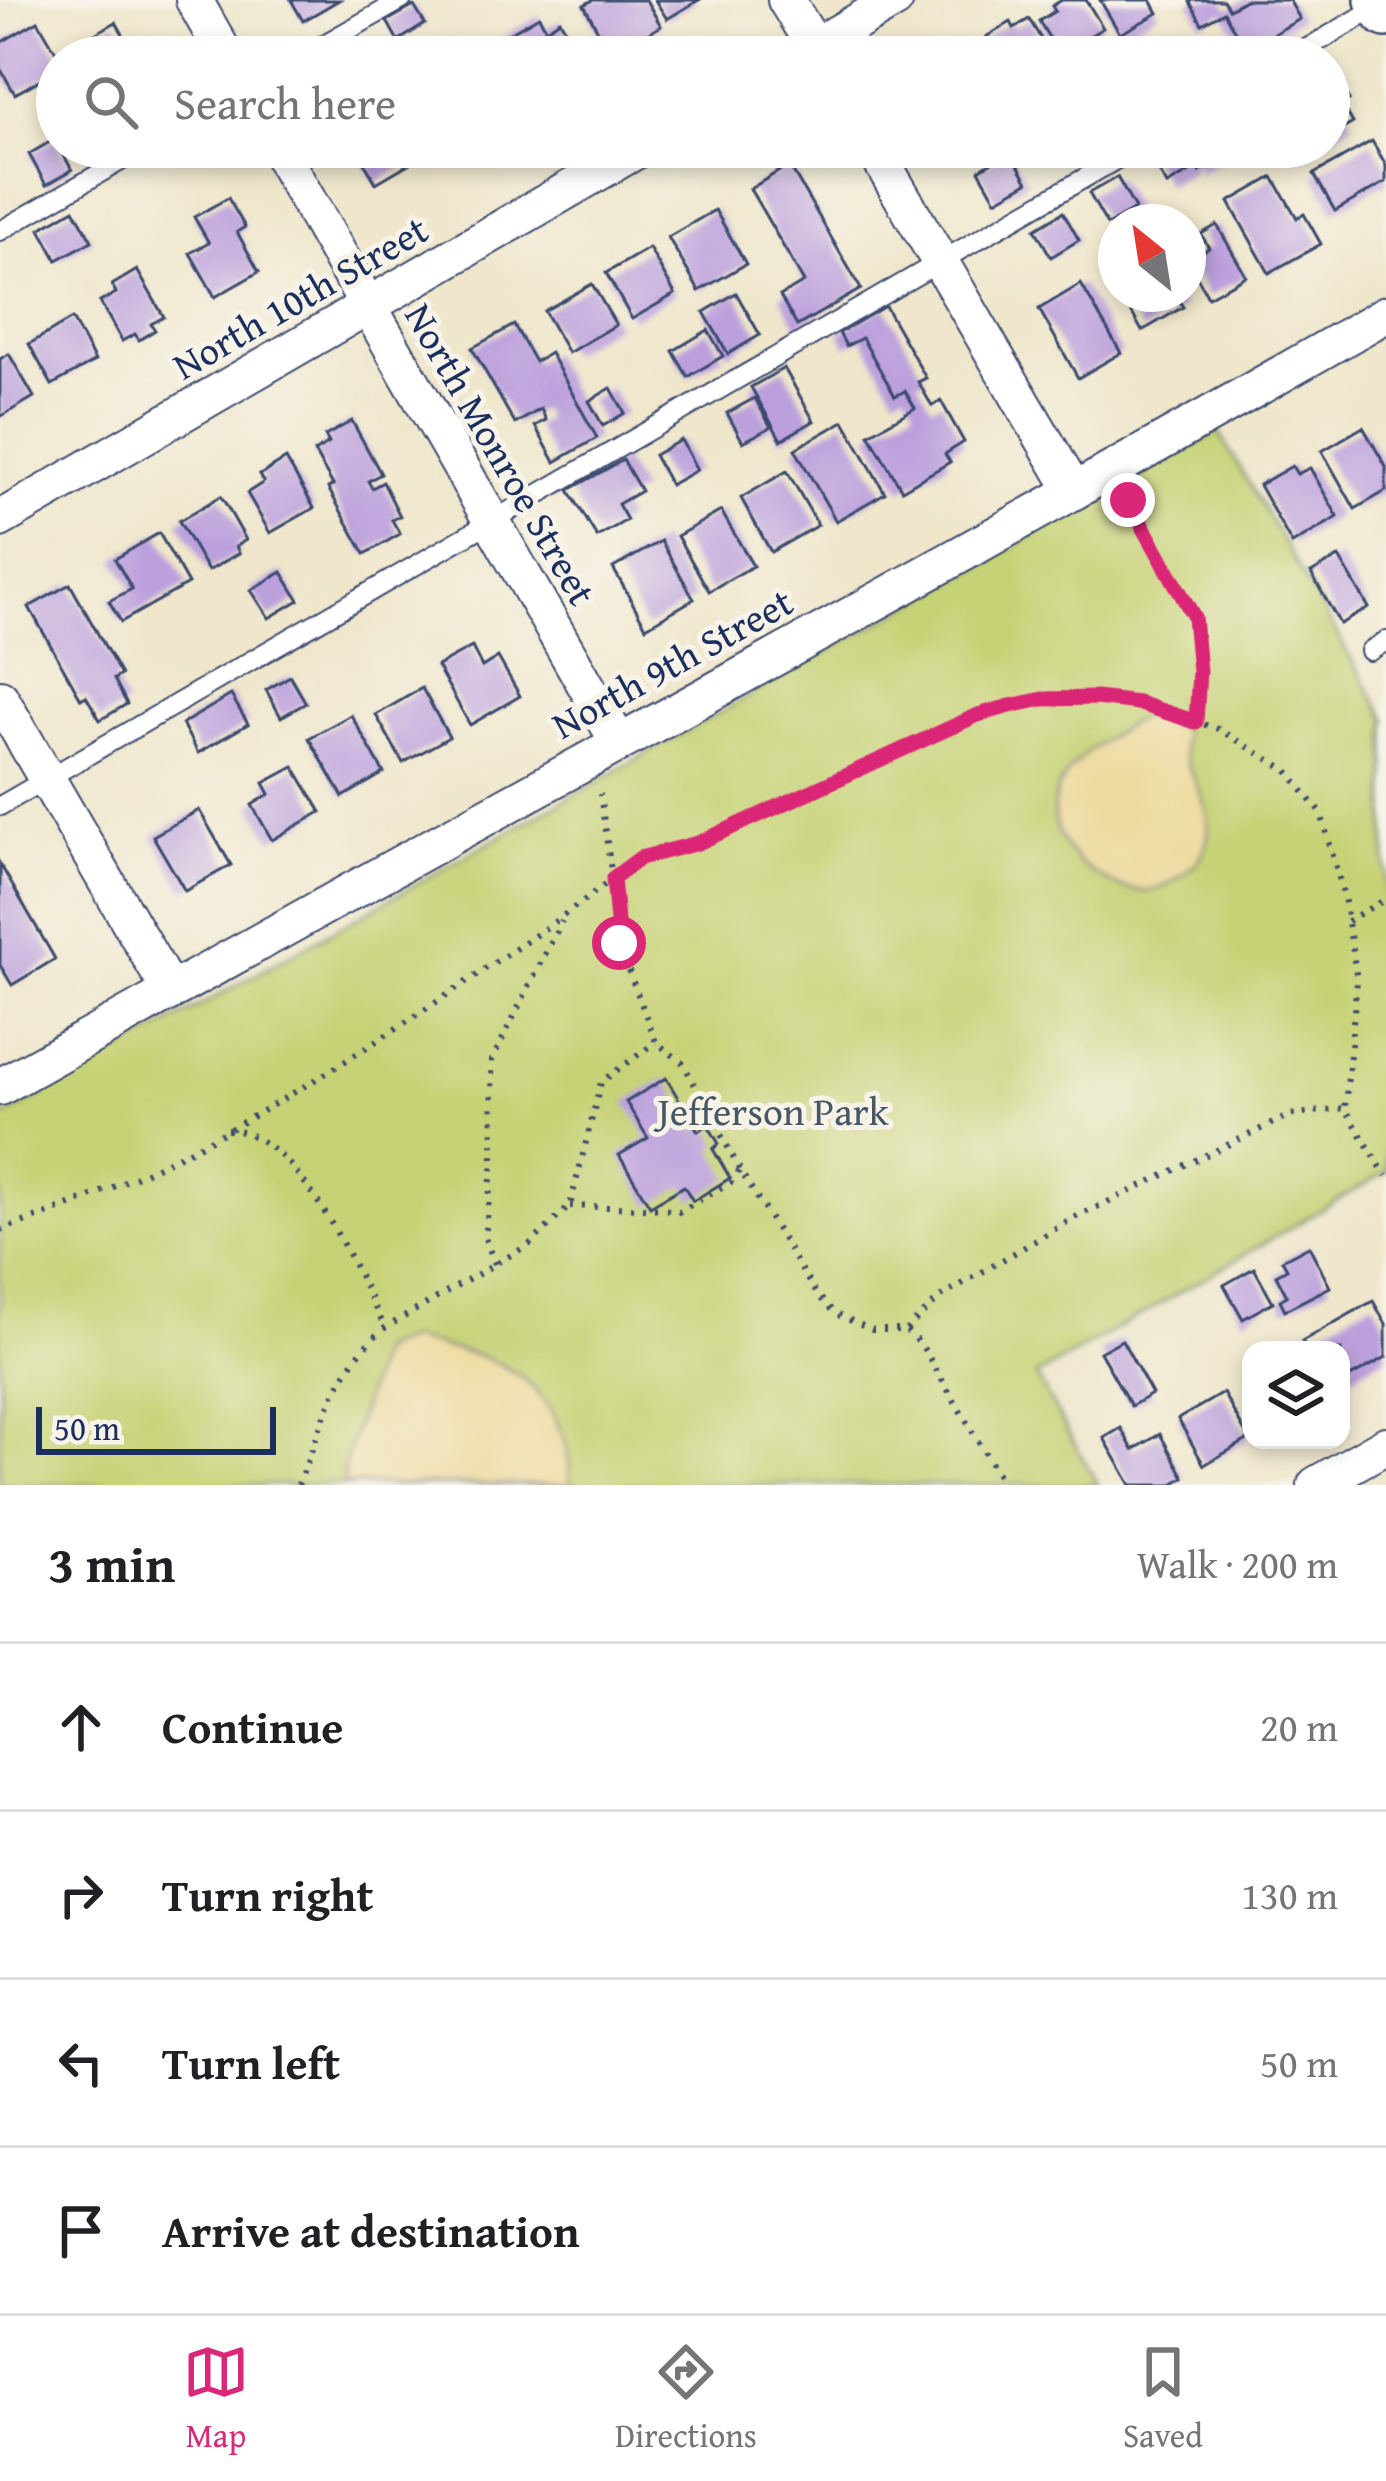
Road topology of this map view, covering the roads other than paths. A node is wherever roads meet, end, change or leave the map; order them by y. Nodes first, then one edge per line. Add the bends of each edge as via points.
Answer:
1 (194, 0) edge
2 (402, 0) edge
3 (786, 0) edge
4 (895, 0) edge
5 (1383, 5) edge
6 (214, 36) edge
7 (339, 36) edge
8 (803, 36) edge
9 (839, 36) edge
10 (1329, 36) edge
11 (109, 168) edge
12 (289, 168) edge
13 (606, 168) edge
14 (885, 168) edge
15 (1102, 168) edge
16 (0, 232) edge
17 (940, 263) junction
18 (367, 307) junction
19 (1386, 314) edge
20 (1074, 490) junction
21 (0, 519) edge
22 (491, 522) junction
23 (0, 698) edge
24 (618, 741) junction
25 (46, 779) junction
26 (0, 806) edge
27 (170, 991) junction
28 (0, 1087) edge
29 (1386, 1445) edge
30 (1316, 1485) edge

1 - 6 street
2 - 7 lane
3 - 8 street
4 - 9 street
5 - 10 lane
11 - 16 lane
12 - 18 street, North Monroe Street
13 - 18 street, North 10th Street
14 - 17 street
15 - 17 lane
17 - 20 street
17 - 22 lane
18 - 21 street, North 10th Street
18 - 22 street, North Monroe Street
19 - 20 street, North 9th Street
20 - 24 street, North 9th Street
22 - 24 street, North Monroe Street
22 - 25 lane
23 - 25 street
24 - 27 street, North 9th Street
25 - 26 lane
25 - 27 street
27 - 28 street, North 9th Street
29 - 30 street

